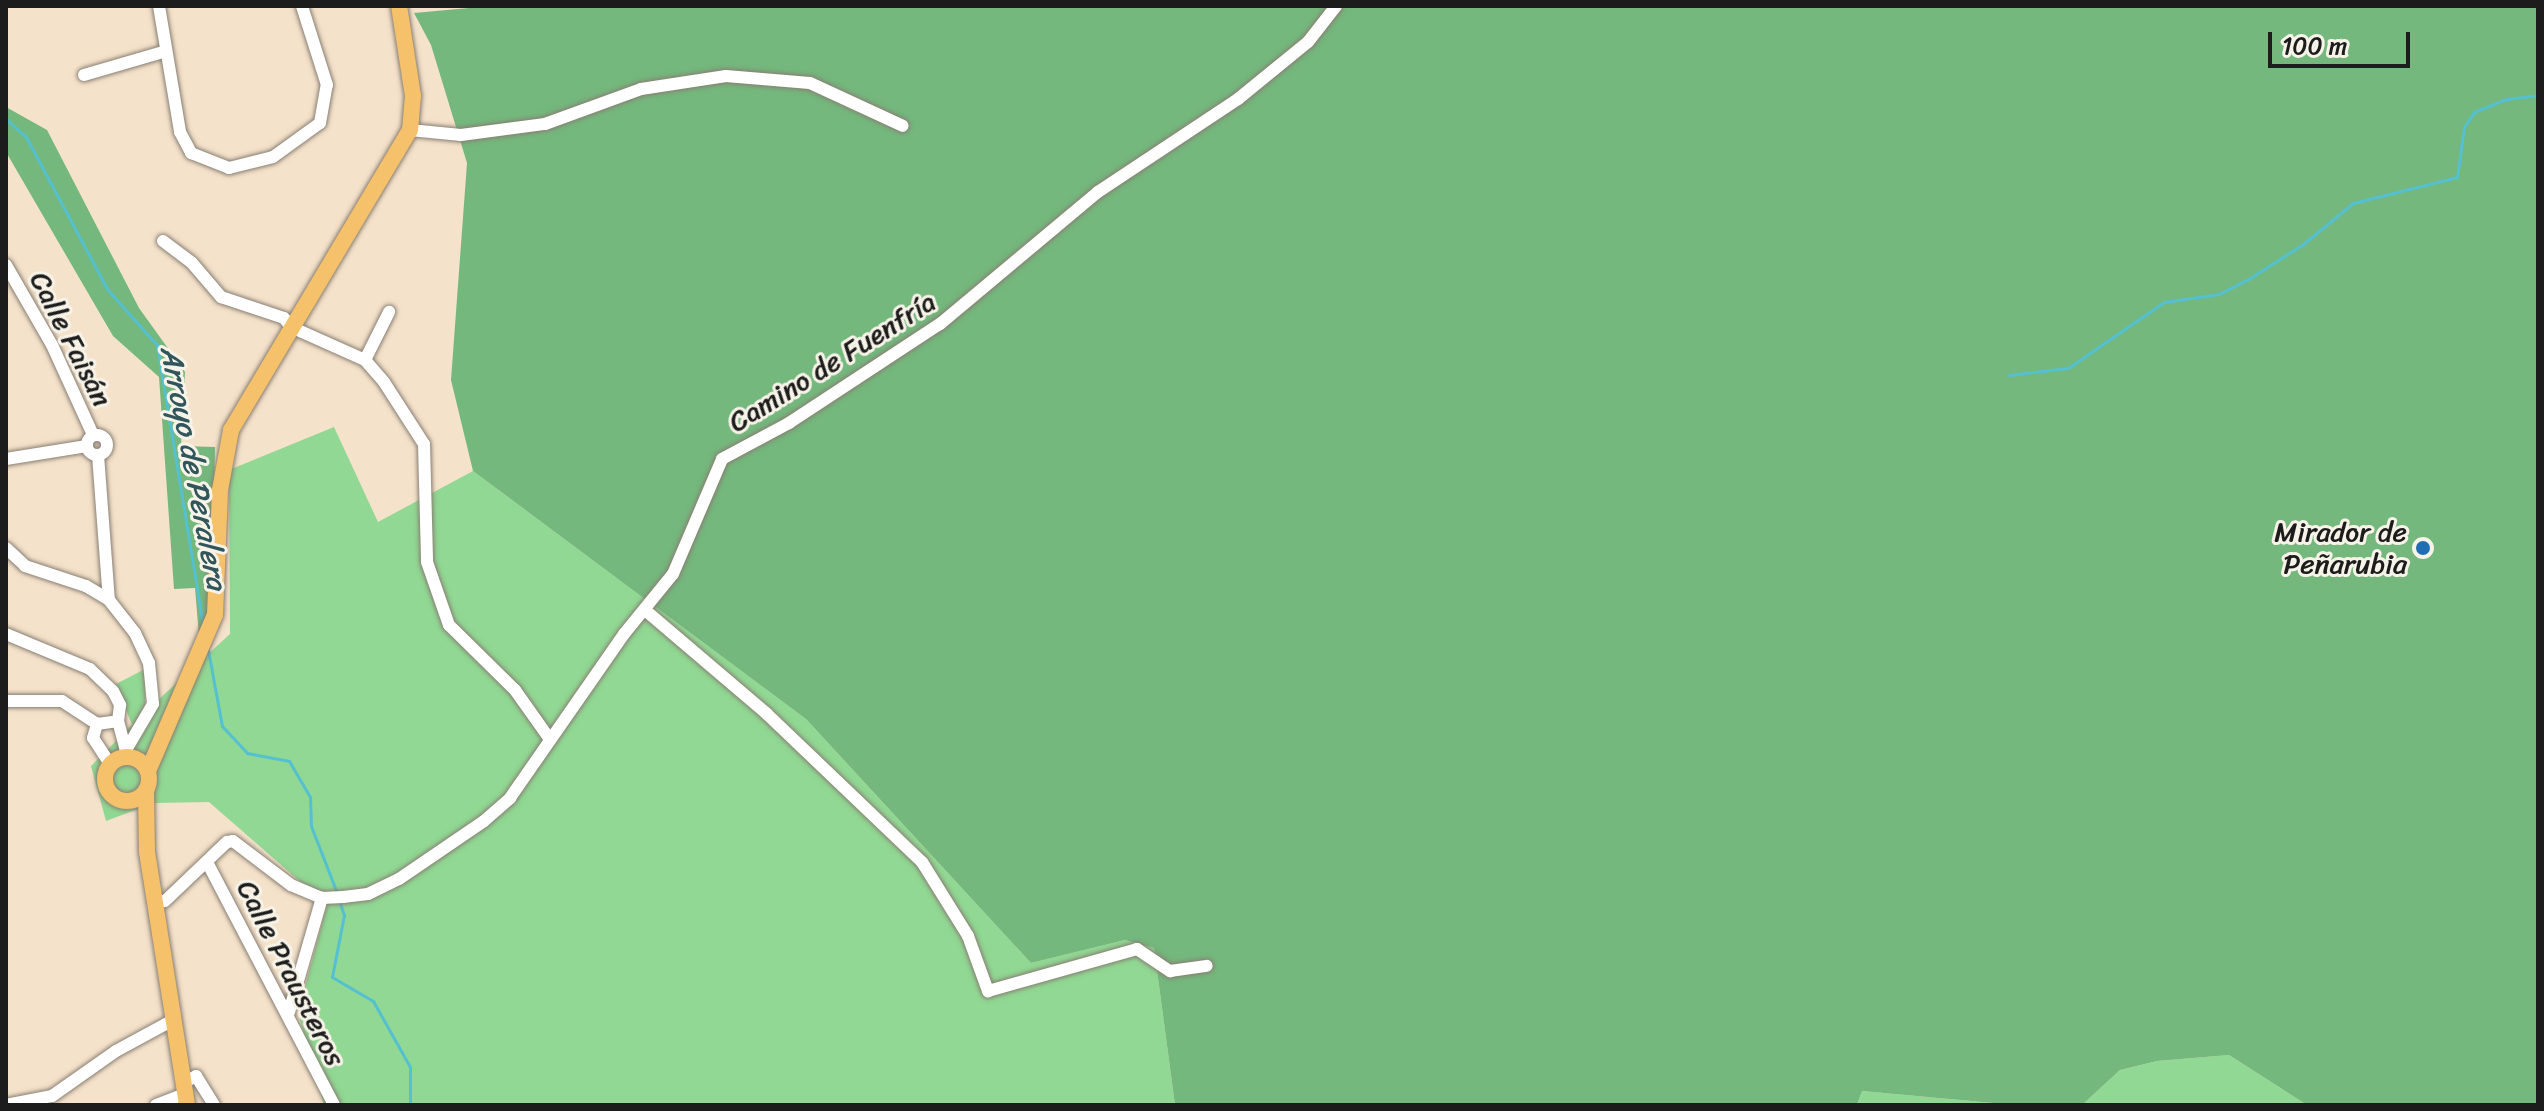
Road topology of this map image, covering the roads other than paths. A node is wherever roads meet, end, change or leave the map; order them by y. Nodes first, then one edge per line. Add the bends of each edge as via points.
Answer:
1 (159, 6) edge
2 (302, 6) edge
3 (399, 6) edge
4 (1336, 6) edge
5 (166, 51) junction
6 (84, 75) dead end
7 (903, 126) dead end
8 (410, 130) junction
9 (163, 241) dead end
10 (6, 265) edge
11 (389, 312) dead end
12 (291, 327) junction
13 (365, 360) junction
14 (90, 440) junction
15 (98, 455) junction
16 (7, 457) edge
17 (6, 548) edge
18 (106, 571) junction
19 (86, 586) junction
20 (109, 600) junction
21 (645, 610) junction
22 (6, 634) edge
23 (6, 701) edge
24 (97, 724) junction
25 (121, 724) junction
26 (140, 729) junction
27 (549, 738) junction
28 (135, 759) junction
29 (110, 764) junction
30 (146, 791) junction
31 (121, 801) junction
32 (147, 852) junction
33 (207, 862) junction
34 (332, 897) junction
35 (155, 904) junction
36 (1207, 966) dead end
37 (289, 1012) junction
38 (173, 1020) junction
39 (185, 1094) edge
40 (6, 1105) edge
41 (156, 1105) edge
42 (214, 1105) edge
43 (334, 1105) edge

1 - 5 street
2 - 5 street via 327,85 320,123 273,157 241,168 191,153 180,132
3 - 8 main road via 413,96
4 - 21 street, Camino de Fuenfría via 1308,42 1238,99 1098,192 940,324 789,423 722,459 673,574
5 - 6 street
7 - 8 street via 810,83 726,76 641,89 545,124 461,135
8 - 12 main road
9 - 12 street via 192,263 221,297 284,318
10 - 14 street, Calle Faisán via 52,345
11 - 13 street
12 - 13 street
12 - 28 main road via 243,406 224,449 215,615 164,737
13 - 27 street via 424,444 427,562 449,625 515,690
14 - 15 street
14 - 15 street, Calle Faisán via 107,442
14 - 16 street
15 - 18 street
17 - 19 street via 25,566
18 - 19 street
18 - 20 street
19 - 20 street
20 - 26 street via 149,663 153,704
21 - 27 street, Camino de Fuenfría
21 - 36 street via 767,714 922,862 968,936 988,991 1137,949 1170,971
22 - 25 street via 90,669 113,691
23 - 24 street via 62,701
24 - 25 street
24 - 29 street via 93,738
25 - 26 street
25 - 28 street
26 - 28 street
27 - 34 street, Camino de Fuenfría via 510,798 484,821 399,879 368,894
28 - 29 main road
28 - 30 main road
29 - 31 main road via 104,783
30 - 31 main road via 136,800
30 - 32 main road
31 - 32 main road via 134,815
32 - 35 main road
33 - 34 street via 233,841 291,885
33 - 35 street
33 - 37 street, Calle Prausteros
34 - 37 street
35 - 38 main road
37 - 43 street, Calle Prausteros
38 - 39 main road
38 - 40 street via 116,1051 52,1096
39 - 41 street
39 - 42 street via 196,1076

